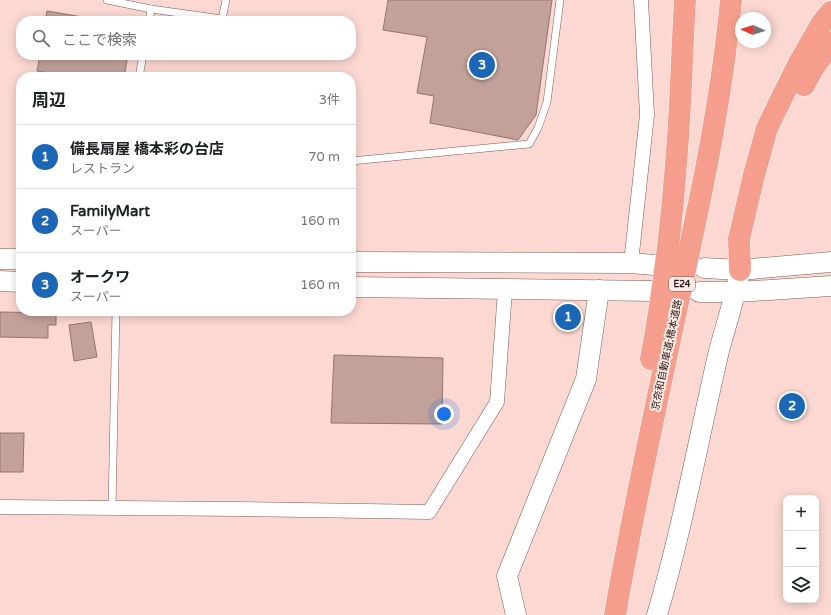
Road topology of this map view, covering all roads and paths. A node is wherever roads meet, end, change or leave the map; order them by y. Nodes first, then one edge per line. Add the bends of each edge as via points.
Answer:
1 (106, 0) edge
2 (226, 0) edge
3 (560, 0) edge
4 (641, 0) edge
5 (684, 0) edge
6 (731, 0) edge
7 (740, 0) edge
8 (151, 9) junction
9 (828, 14) edge
10 (150, 16) edge
11 (201, 16) edge
12 (223, 16) edge
13 (729, 23) junction
14 (831, 43) edge
15 (142, 60) edge
16 (140, 72) edge
17 (356, 161) edge
18 (0, 259) edge
19 (16, 259) edge
20 (356, 262) edge
21 (831, 262) edge
22 (631, 263) junction
23 (654, 265) dead end
24 (704, 268) dead end
25 (740, 270) junction
26 (0, 282) edge
27 (16, 282) edge
28 (831, 286) edge
29 (356, 287) edge
30 (505, 290) junction
31 (599, 290) junction
32 (654, 291) dead end
33 (699, 292) dead end
34 (737, 292) junction
35 (116, 316) edge
36 (0, 507) edge
37 (112, 508) junction
38 (627, 544) junction
39 (516, 615) edge
40 (615, 615) edge
41 (657, 615) edge

1 - 8 lane
2 - 12 lane
3 - 17 lane via 547,102 529,144
4 - 22 street via 647,115
5 - 38 highway via 678,151 670,233 659,318 629,482
6 - 13 highway, 京奈和自動車道;橋本道路 / E24
7 - 13 highway
8 - 10 lane
8 - 11 lane
9 - 25 highway via 798,65 767,128 739,239
13 - 38 highway, 京奈和自動車道;橋本道路 / E24 via 715,122 694,231
14 - 25 highway via 812,70 783,127 762,195 753,240
15 - 16 lane
18 - 19 street
20 - 22 street
21 - 25 street
22 - 23 street
24 - 25 street
25 - 34 street
26 - 27 street
28 - 34 street
29 - 30 street
30 - 31 street
30 - 37 street via 497,402 429,512
31 - 32 street
31 - 39 street via 586,379 507,576
33 - 34 street
34 - 41 street via 719,354
35 - 37 lane
36 - 37 street
38 - 40 highway, 京奈和自動車道;橋本道路 / E24

